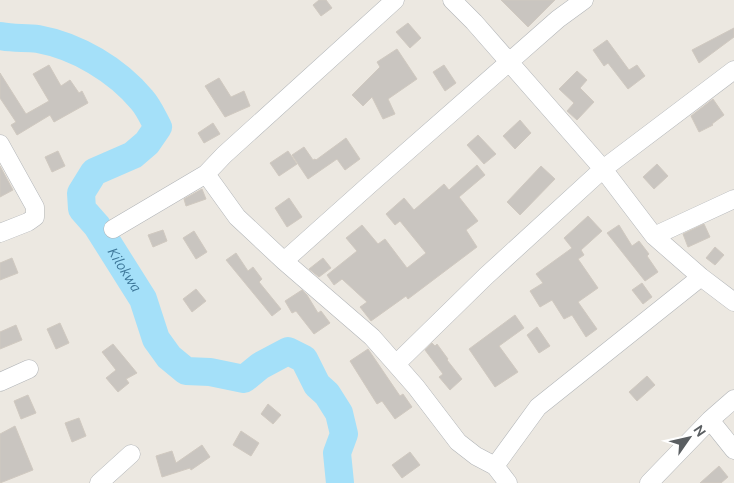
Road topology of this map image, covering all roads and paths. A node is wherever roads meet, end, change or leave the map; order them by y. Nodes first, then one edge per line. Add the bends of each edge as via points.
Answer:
1 (395, 0) edge
2 (452, 0) edge
3 (584, 0) edge
4 (509, 63) junction
5 (734, 70) edge
6 (0, 144) edge
7 (603, 169) junction
8 (206, 174) junction
9 (734, 199) edge
10 (113, 229) dead end
11 (0, 233) edge
12 (654, 236) junction
13 (284, 261) junction
14 (701, 277) junction
15 (734, 302) edge
16 (396, 364) junction
17 (29, 369) dead end
18 (0, 382) edge
19 (734, 399) edge
20 (710, 420) junction
21 (734, 450) edge
22 (130, 454) dead end
23 (495, 466) junction
24 (99, 483) edge
25 (508, 483) edge
26 (649, 483) edge

1 - 8 street
2 - 4 street
3 - 4 street
4 - 7 street
4 - 13 street
5 - 7 street
6 - 11 street via 35,207 35,217
7 - 12 street
7 - 16 street
8 - 10 street
8 - 13 street via 237,217
9 - 12 street
12 - 14 street
13 - 16 street via 372,337
14 - 15 street
14 - 23 street via 538,407
16 - 23 street via 458,442
17 - 18 street
19 - 20 street
20 - 21 street
20 - 26 street
22 - 24 street
23 - 25 street

